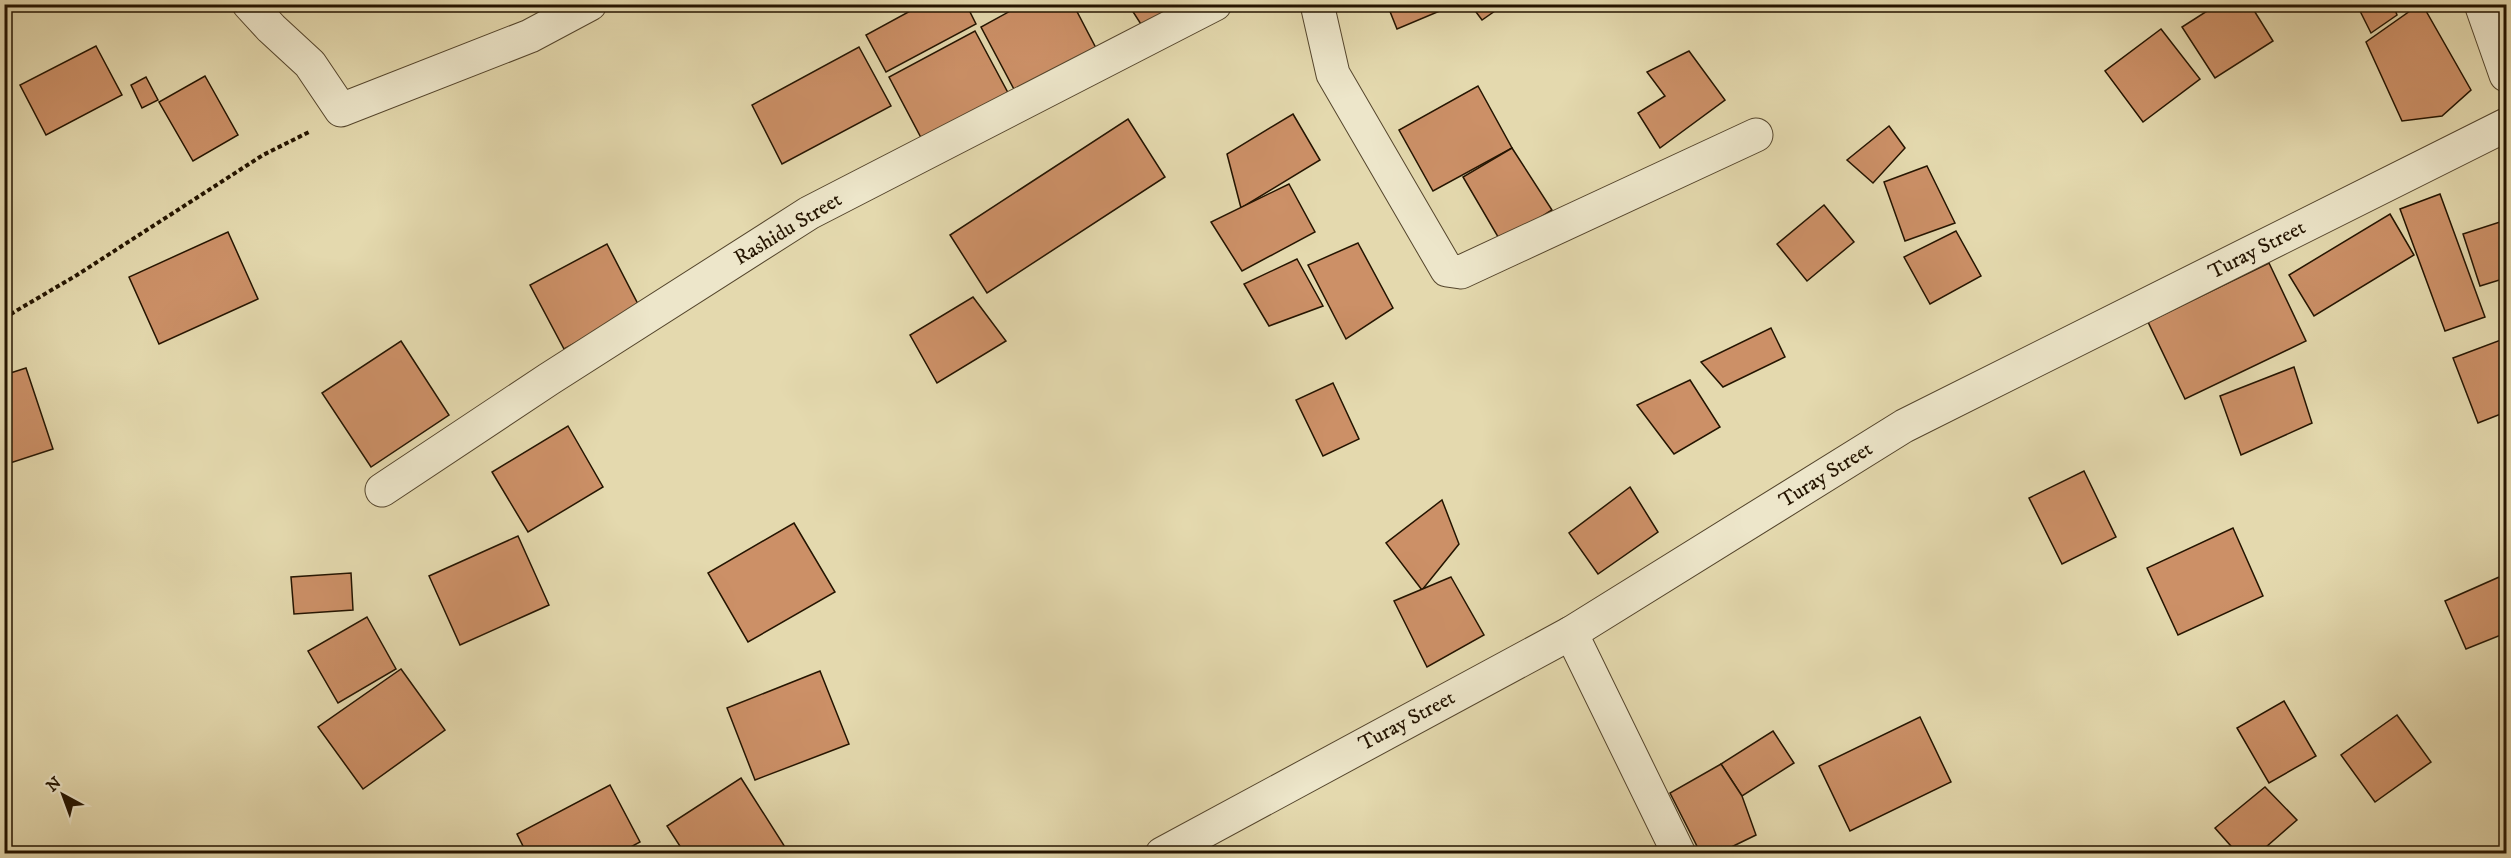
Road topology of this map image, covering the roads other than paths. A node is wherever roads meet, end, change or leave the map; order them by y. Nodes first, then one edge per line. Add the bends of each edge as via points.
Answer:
1 (249, 4) edge
2 (590, 4) edge
3 (1215, 4) edge
4 (1317, 4) edge
5 (2481, 4) edge
6 (2506, 75) edge
7 (2506, 126) edge
8 (1756, 135) dead end
9 (382, 490) dead end
10 (1571, 633) junction
11 (1162, 854) edge
12 (1679, 854) edge

1 - 2 street via 310,64 341,110 530,36
3 - 9 street, Rashidu Street via 809,213
4 - 8 street via 1333,74 1447,270 1453,273
5 - 6 street
7 - 10 street, Turay Street via 1904,426
10 - 11 street, Turay Street
10 - 12 street

